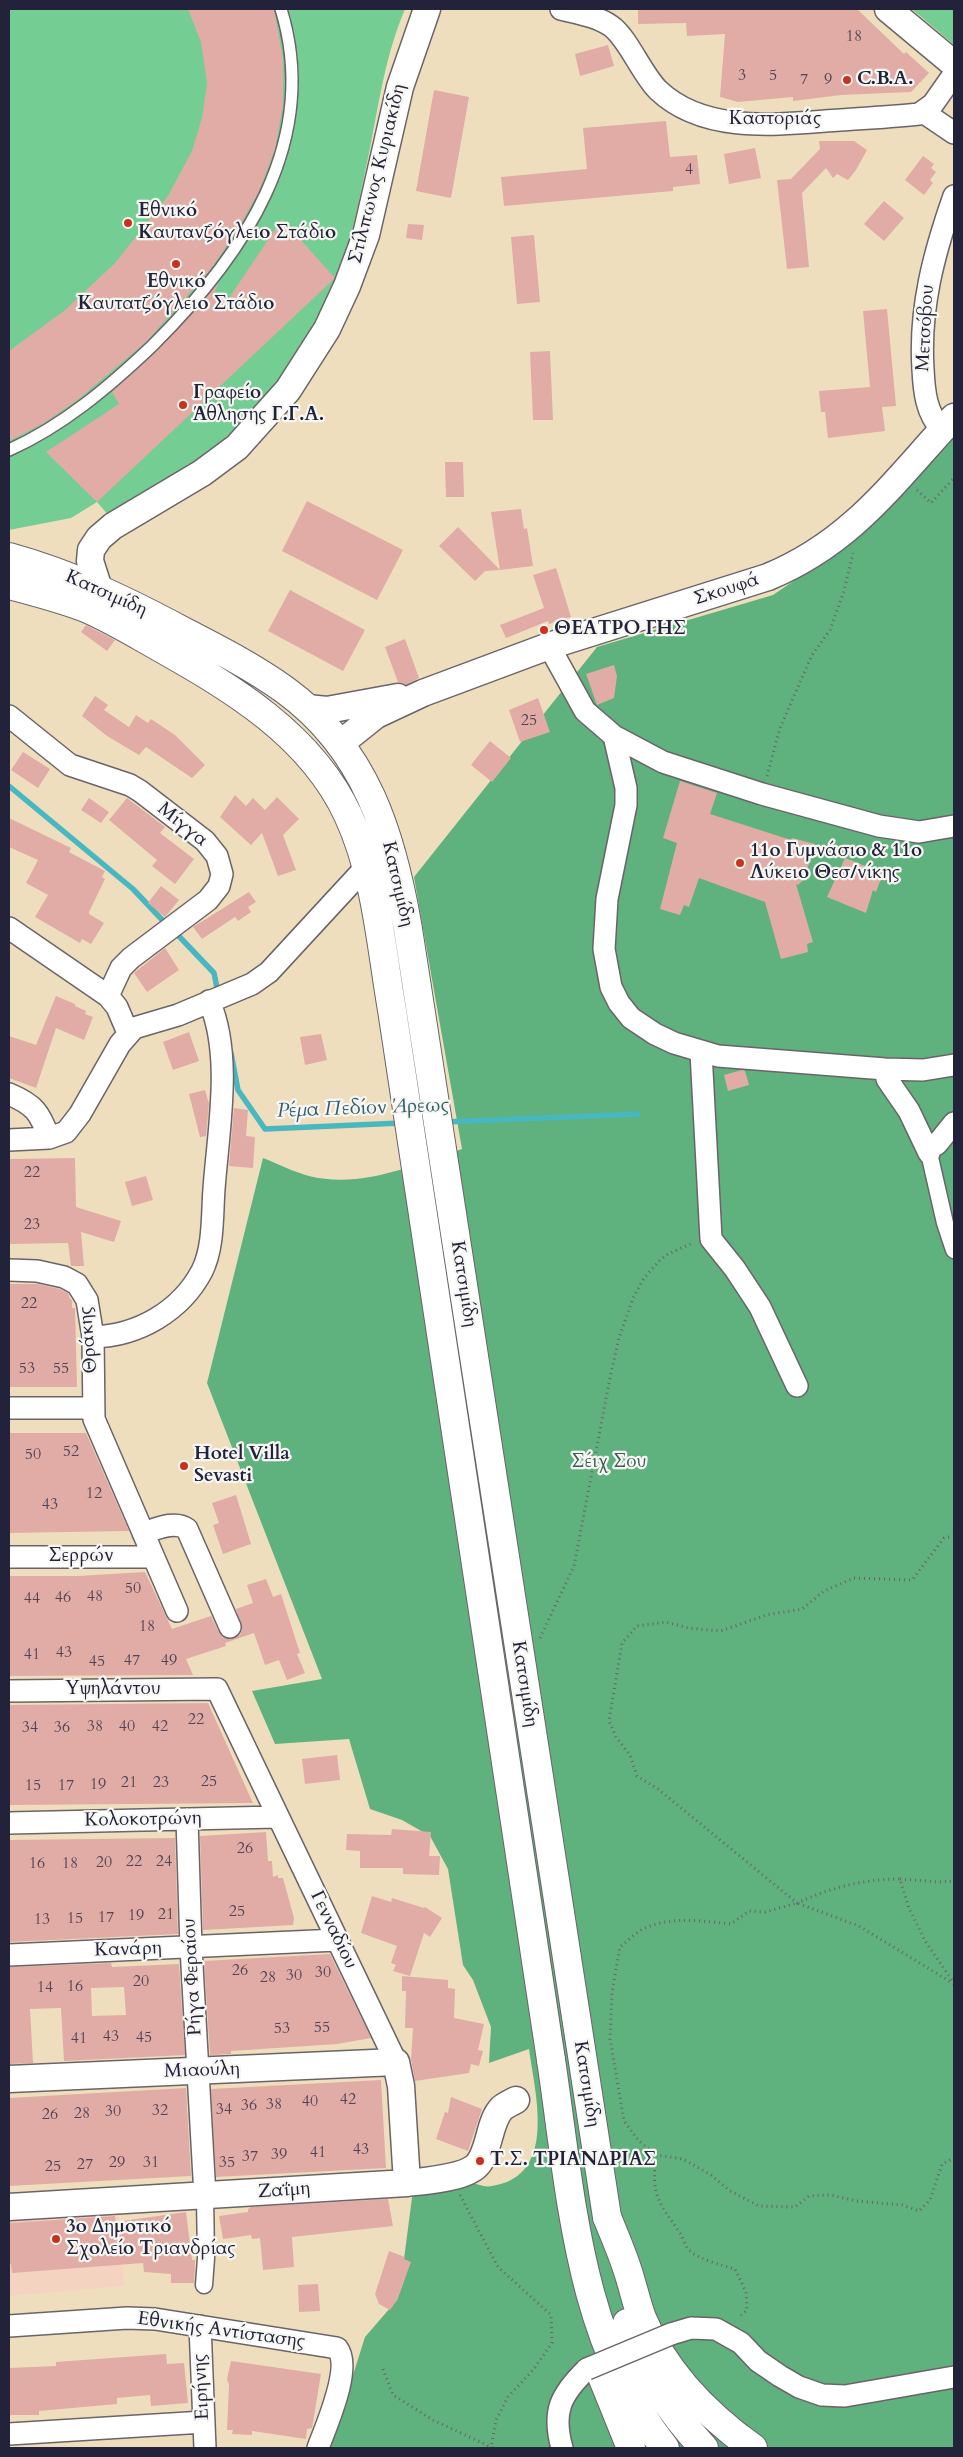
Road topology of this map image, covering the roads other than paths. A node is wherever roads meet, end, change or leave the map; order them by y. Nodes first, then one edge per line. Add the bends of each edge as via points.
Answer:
1 (281, 9) edge
2 (427, 9) edge
3 (561, 9) edge
4 (888, 9) edge
5 (954, 64) edge
6 (954, 74) edge
7 (923, 112) junction
8 (954, 133) edge
9 (954, 196) edge
10 (948, 424) edge
11 (9, 450) edge
12 (9, 558) edge
13 (9, 585) edge
14 (99, 589) junction
15 (549, 646) junction
16 (423, 693) junction
17 (307, 708) junction
18 (9, 716) edge
19 (614, 736) junction
20 (341, 743) junction
21 (319, 769) junction
22 (954, 826) edge
23 (366, 868) junction
24 (9, 928) edge
25 (108, 996) junction
26 (216, 998) junction
27 (128, 1033) junction
28 (701, 1052) junction
29 (954, 1066) edge
30 (885, 1069) junction
31 (9, 1094) edge
32 (954, 1122) edge
33 (55, 1137) junction
34 (9, 1140) edge
35 (929, 1153) junction
36 (954, 1250) edge
37 (9, 1270) edge
38 (93, 1337) junction
39 (796, 1386) dead end
40 (9, 1408) edge
41 (93, 1408) junction
42 (143, 1533) junction
43 (9, 1557) edge
44 (153, 1557) junction
45 (177, 1611) dead end
46 (230, 1627) dead end
47 (217, 1689) joint
48 (9, 1691) edge
49 (277, 1817) junction
50 (187, 1819) junction
51 (9, 1823) edge
52 (337, 1940) junction
53 (191, 1948) junction
54 (9, 1955) edge
55 (396, 2062) junction
56 (198, 2072) junction
57 (9, 2079) edge
58 (516, 2100) dead end
59 (407, 2183) junction
60 (205, 2196) junction
61 (9, 2207) edge
62 (607, 2217) junction
63 (579, 2245) junction
64 (204, 2285) dead end
65 (9, 2326) edge
66 (200, 2326) junction
67 (954, 2377) edge
68 (204, 2422) junction
69 (9, 2434) edge
70 (61, 2440) edge
71 (205, 2448) edge
72 (318, 2448) edge
73 (562, 2448) edge
74 (631, 2448) edge
75 (665, 2448) edge
76 (704, 2448) edge
77 (753, 2448) edge

1 - 11 lane via 290,49 290,112 280,159 243,237 206,288 142,355 86,403
2 - 14 street, Στίλπωνος Κυριακίδη via 400,87 366,236 328,330 288,390 242,443 202,473 99,538 91,550 90,562
3 - 7 street, Καστοριάς via 611,26 659,90 685,108 714,118 780,124
4 - 5 street
6 - 7 street via 933,104
7 - 8 street
9 - 10 street, Μετσόβου via 926,286 922,324 926,398 931,415
10 - 15 street, Σκουφά via 863,516 822,550 787,569
12 - 14 main road, Κατσιμίδη
13 - 21 main road, Κατσιμίδη via 89,610 184,662 268,717 302,748
14 - 17 main road, Κατσιμίδη via 238,660
15 - 16 street, Σκουφά
15 - 19 street via 585,711
16 - 17 street, Σκουφά via 327,710
16 - 20 street, Σκουφά via 376,715
17 - 20 main road, Κατσιμίδη
18 - 25 street, Μίγγα via 66,762 140,791 210,847 219,861 221,882 208,900 125,964
19 - 22 street via 663,762 762,794 879,826 919,832
19 - 28 street via 626,788 626,805 604,922 608,978 619,1003 637,1023 666,1040
20 - 21 main road
20 - 62 main road, Κατσιμίδη via 370,790 397,872 410,938
21 - 23 main road, Κατσιμίδη via 348,815
23 - 26 street via 269,972 252,984
23 - 63 main road, Κατσιμίδη via 408,1114
24 - 25 street
25 - 27 street via 117,1007
26 - 27 street via 178,1015 146,1023
26 - 38 street via 222,1100 210,1243 204,1268 188,1293 164,1314 132,1330
27 - 33 street via 108,1061 74,1123
28 - 30 street via 750,1060
28 - 39 street via 711,1239 760,1307
29 - 30 street via 923,1070
30 - 35 street via 887,1079 909,1111
31 - 33 street via 39,1112
32 - 35 street via 937,1144 929,1148
33 - 34 street
35 - 36 street
37 - 38 street, Θράκης via 55,1275 76,1284 87,1300
38 - 41 street, Θράκης
40 - 41 street
41 - 42 street, Θράκης via 97,1428
42 - 44 street, Θράκης
42 - 46 street via 174,1525 187,1528
43 - 44 street, Σερρών
44 - 45 street, Θράκης
47 - 48 street, Υψηλάντου
47 - 49 street, Γενναδίου
49 - 50 street, Κολοκοτρώνη
49 - 52 street, Γενναδίου
50 - 51 street, Κολοκοτρώνη
50 - 53 street, Ρήγα Φεραίου
52 - 53 street, Κανάρη
52 - 55 street, Γενναδίου
53 - 54 street, Κανάρη
53 - 56 street, Ρήγα Φεραίου
55 - 56 street, Μιαούλη
55 - 59 street, Γενναδίου via 403,2098
56 - 57 street, Μιαούλη
56 - 60 street, Ρήγα Φεραίου
58 - 59 street, Ζαΐμη via 502,2108 475,2167 451,2176
59 - 60 street, Ζαΐμη
60 - 61 street, Ζαΐμη
60 - 64 street, Ρήγα Φεραίου
62 - 76 main road via 622,2304 639,2355 669,2406
62 - 77 main road via 642,2318 662,2354 691,2393
63 - 74 main road via 589,2332 608,2392
63 - 75 main road via 614,2366 634,2403
65 - 66 street, Εθνικής Αντίστασης via 127,2318
66 - 68 street, Ειρήνης
66 - 72 street, Εθνικής Αντίστασης via 334,2347 340,2352 342,2374
67 - 73 street, bridge via 845,2396 822,2395 780,2376 758,2361 741,2343 716,2329 702,2327 671,2334 587,2369 572,2383 560,2402 557,2429
68 - 70 street
68 - 71 street, Ειρήνης
69 - 70 street

